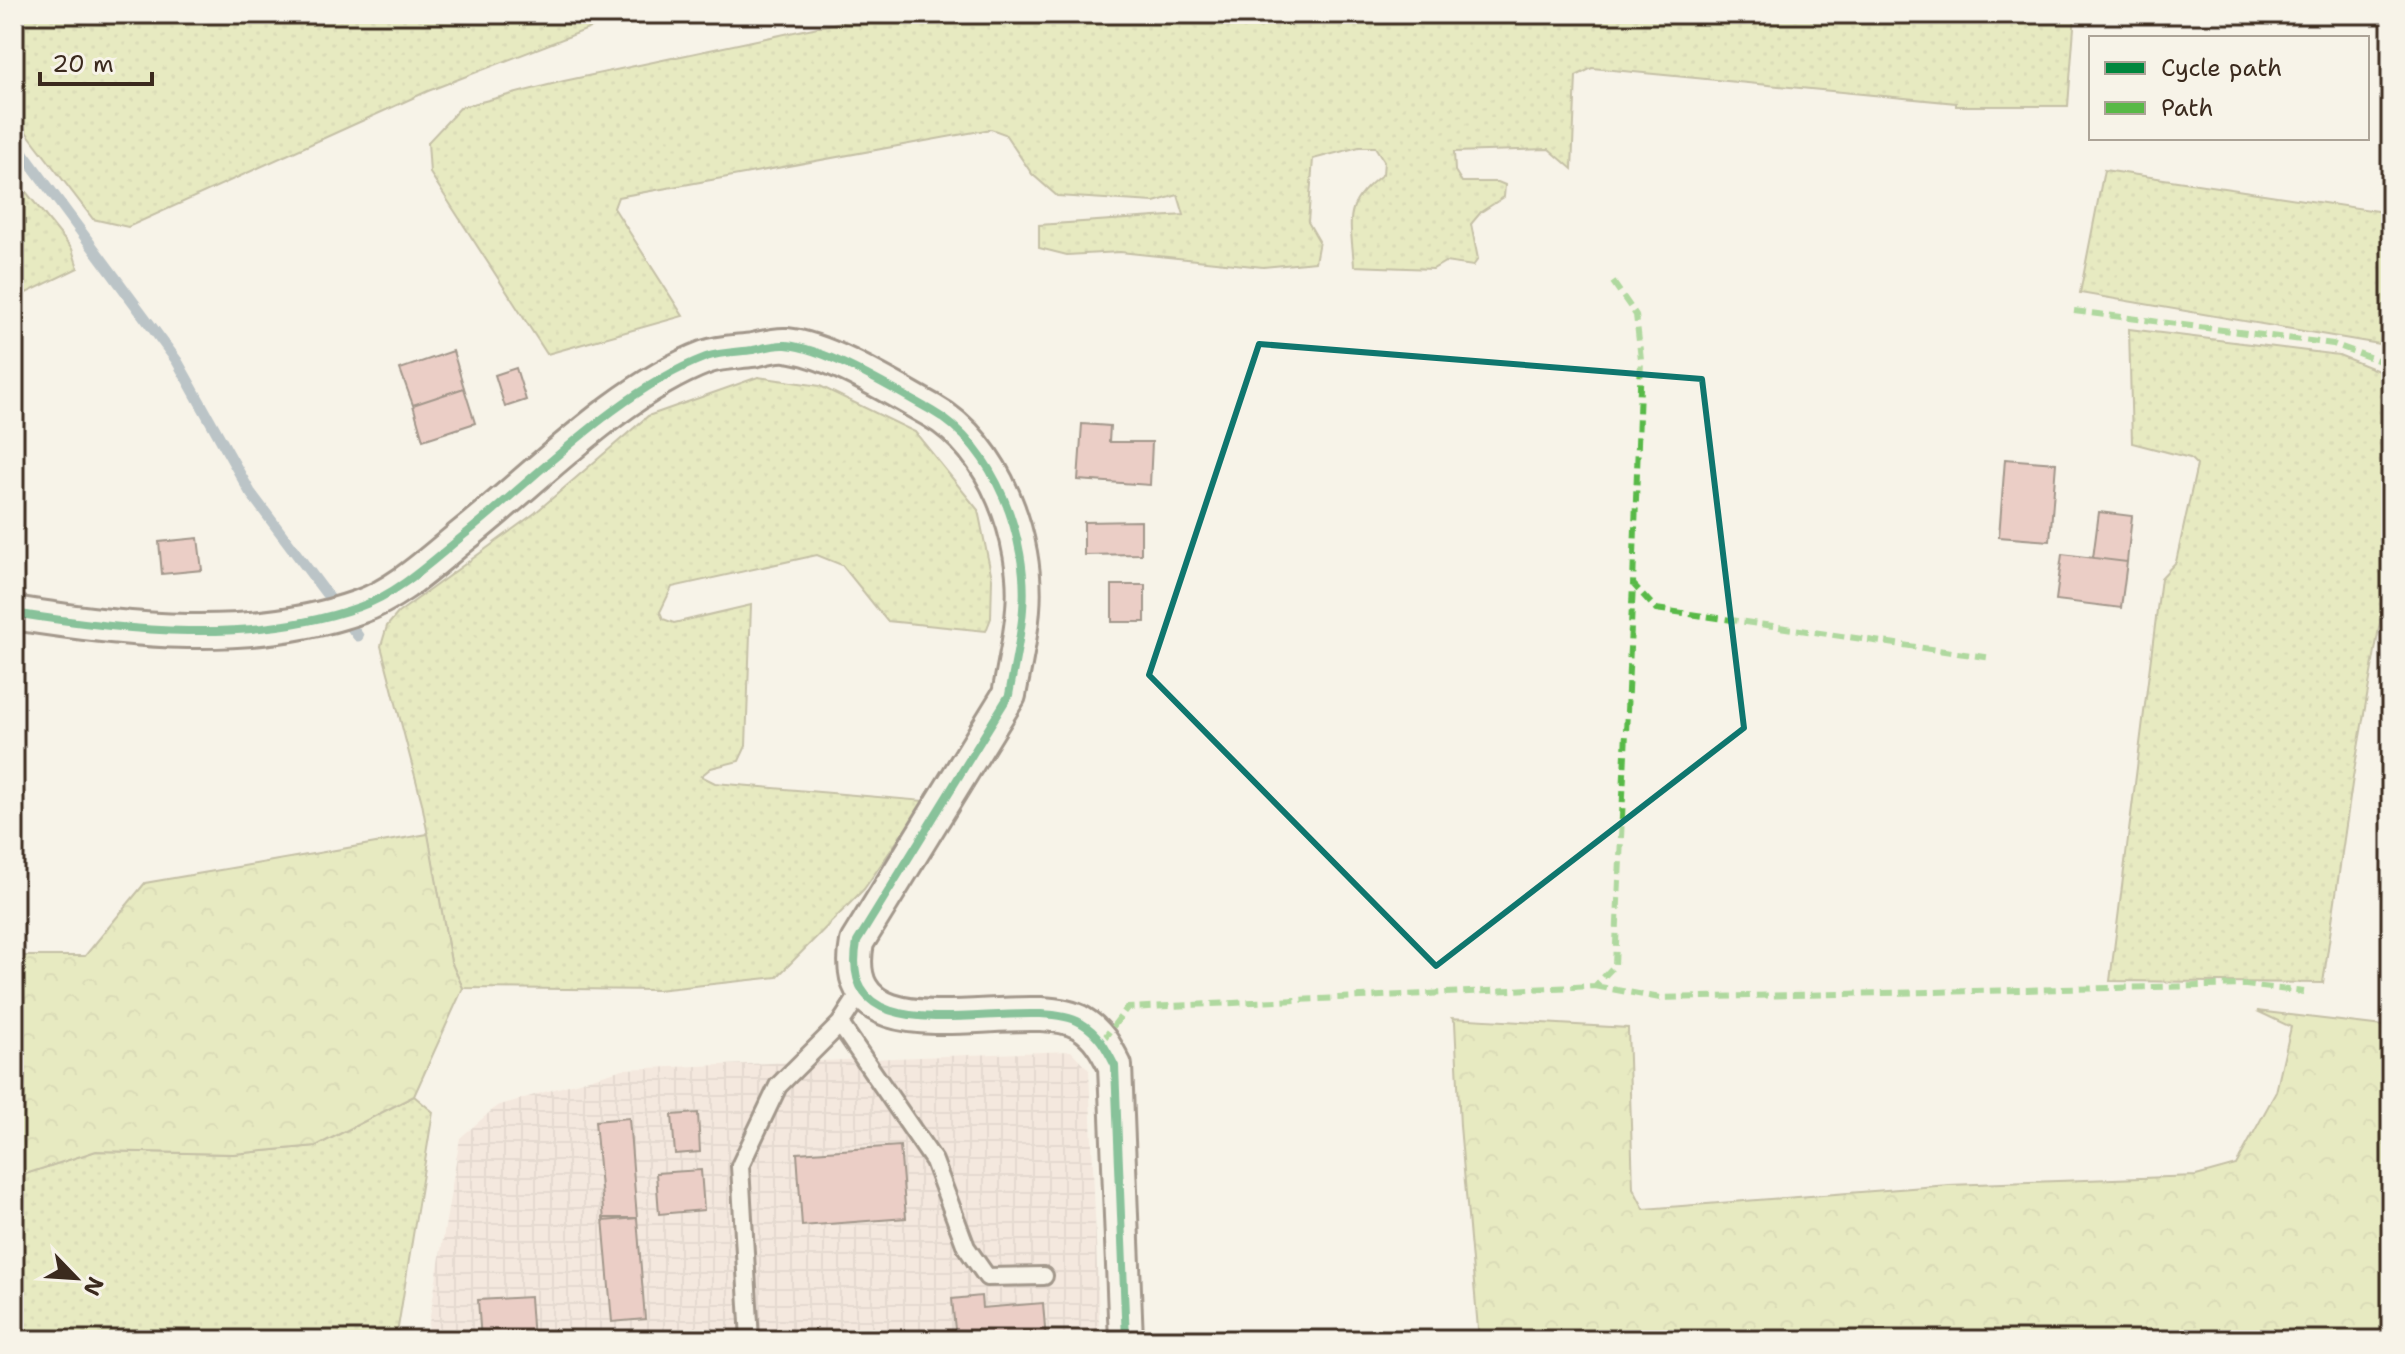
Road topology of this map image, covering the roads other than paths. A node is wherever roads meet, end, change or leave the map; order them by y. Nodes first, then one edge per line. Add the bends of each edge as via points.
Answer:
1 (14, 613) edge
2 (862, 990) junction
3 (840, 1024) junction
4 (1044, 1276) dead end
5 (750, 1340) edge
6 (1126, 1340) edge

1 - 2 street via 95,626 201,630 306,625 364,606 415,574 636,393 708,356 786,345 845,364 949,420 988,467 1021,556 1023,606 1009,695 857,942 852,970
2 - 3 lane
2 - 6 street via 899,1015 1048,1017 1079,1021 1102,1041 1115,1066
3 - 4 lane via 934,1161 966,1247 987,1277
3 - 5 lane via 778,1086 740,1166

